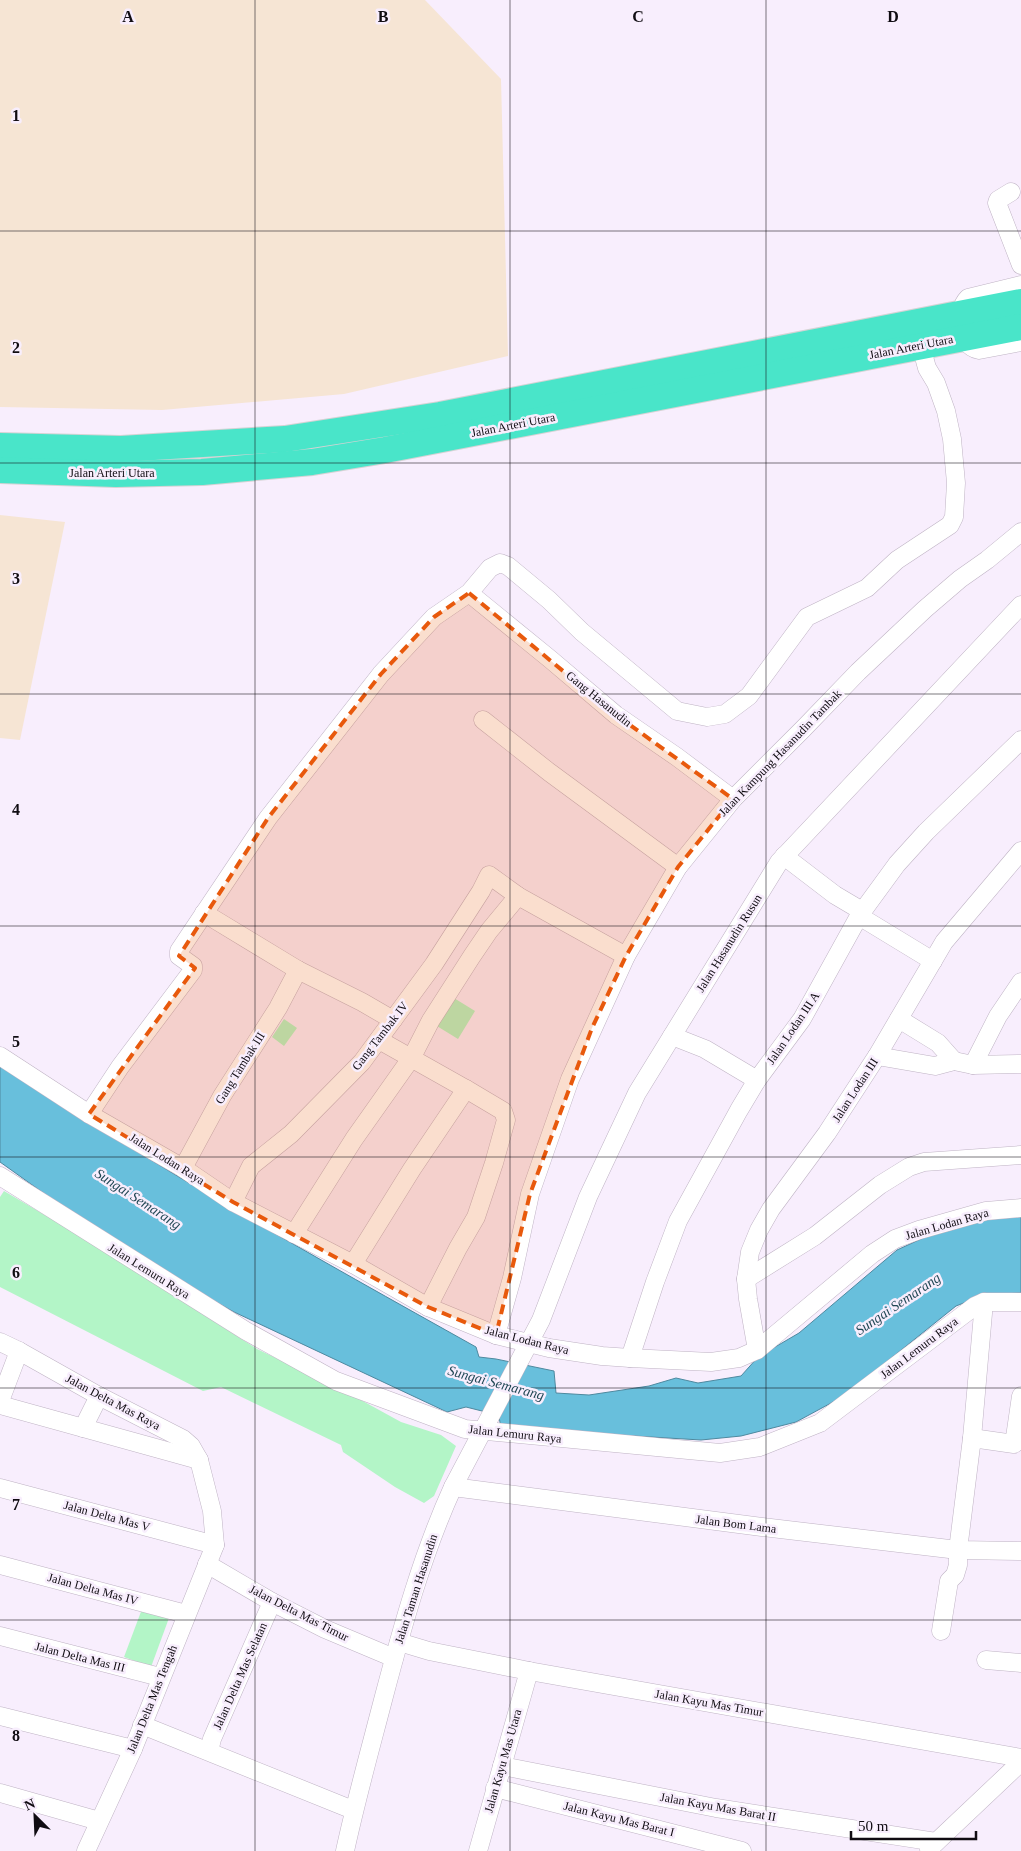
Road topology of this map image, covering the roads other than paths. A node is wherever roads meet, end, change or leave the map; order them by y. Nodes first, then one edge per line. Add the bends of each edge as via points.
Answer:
1 (1011, 192) dead end
2 (1021, 265) edge
3 (1021, 285) edge
4 (1021, 302) edge
5 (962, 326) junction
6 (1021, 327) edge
7 (1021, 342) edge
8 (921, 346) junction
9 (0, 446) edge
10 (0, 470) edge
11 (1021, 532) edge
12 (469, 593) junction
13 (1021, 605) edge
14 (483, 720) dead end
15 (1021, 740) edge
16 (733, 799) junction
17 (1021, 852) edge
18 (784, 856) junction
19 (678, 867) junction
20 (518, 896) junction
21 (204, 913) junction
22 (861, 914) junction
23 (626, 956) junction
24 (933, 961) junction
25 (298, 970) junction
26 (1021, 982) edge
27 (899, 1019) junction
28 (393, 1020) junction
29 (672, 1036) junction
30 (379, 1040) junction
31 (0, 1056) edge
32 (877, 1056) junction
33 (412, 1058) junction
34 (954, 1061) junction
35 (1021, 1064) edge
36 (973, 1065) junction
37 (758, 1080) junction
38 (466, 1089) junction
39 (89, 1114) junction
40 (1021, 1155) edge
41 (183, 1168) junction
42 (0, 1176) edge
43 (233, 1202) junction
44 (1021, 1208) edge
45 (294, 1234) junction
46 (353, 1264) junction
47 (746, 1279) junction
48 (984, 1302) junction
49 (1021, 1302) edge
50 (428, 1307) junction
51 (496, 1335) junction
52 (0, 1342) edge
53 (527, 1349) junction
54 (757, 1350) junction
55 (19, 1351) junction
56 (630, 1358) junction
57 (99, 1396) junction
58 (1021, 1396) edge
59 (0, 1401) edge
60 (0, 1405) edge
61 (84, 1428) junction
62 (485, 1429) junction
63 (972, 1438) junction
64 (199, 1460) junction
65 (453, 1487) junction
66 (0, 1488) edge
67 (215, 1545) junction
68 (958, 1550) junction
69 (1021, 1551) edge
70 (207, 1564) junction
71 (0, 1565) edge
72 (272, 1602) junction
73 (186, 1614) junction
74 (941, 1631) dead end
75 (0, 1636) edge
76 (396, 1650) junction
77 (986, 1660) dead end
78 (1021, 1663) edge
79 (529, 1671) junction
80 (160, 1678) junction
81 (0, 1716) edge
82 (142, 1724) junction
83 (132, 1748) junction
84 (209, 1751) junction
85 (1021, 1760) edge
86 (502, 1766) junction
87 (495, 1788) junction
88 (0, 1793) edge
89 (354, 1810) junction
90 (99, 1821) junction
91 (931, 1846) edge
92 (86, 1851) edge
93 (345, 1851) edge
94 (478, 1851) edge
95 (742, 1851) edge

1 - 2 street via 997,203
3 - 5 street via 968,298 963,303
4 - 5 highway, Jalan Arteri Utara
5 - 6 highway, Jalan Arteri Utara
5 - 7 street via 968,346 978,350
5 - 8 highway, Jalan Arteri Utara
5 - 9 highway, Jalan Arteri Utara via 285,439 121,449
8 - 10 highway, Jalan Arteri Utara via 312,462 202,472 116,474
8 - 12 street via 946,411 952,439 956,483 952,522 897,560 866,588 807,617 749,696 725,714 707,717 677,711 504,564 490,568
11 - 16 street, Jalan Kampung Hasanudin Tambak via 925,609
12 - 16 street, Gang Hasanudin via 616,715
12 - 21 street via 434,617 381,674 268,818
13 - 18 street, Jalan Hasanudin Rusun
14 - 19 street
15 - 22 street, Jalan Lodan III A via 926,832 897,864
16 - 19 street, Jalan Kampung Hasanudin Tambak
17 - 24 street, Jalan Lodan III via 944,942
18 - 22 street
18 - 29 street, Jalan Hasanudin Rusun
19 - 23 street, Jalan Kampung Hasanudin Tambak
20 - 23 street
20 - 28 street, Gang Tambak IV via 489,875 434,964
20 - 33 street via 472,956 431,1020
21 - 25 street
21 - 39 street via 179,954 193,966 193,970
22 - 24 street
22 - 37 street, Jalan Lodan III A via 802,1019
23 - 51 street, Jalan Kampung Hasanudin Tambak via 581,1054 550,1134 530,1194
24 - 27 street, Jalan Lodan III
25 - 28 street
25 - 41 street, Gang Tambak III
26 - 36 street via 998,1016
27 - 32 street, Jalan Lodan III
27 - 34 street via 938,1043
28 - 30 street, Gang Tambak IV
29 - 37 street via 705,1049
29 - 53 street, Jalan Hasanudin Rusun via 636,1093 588,1197
30 - 33 street
30 - 43 street, Gang Tambak IV via 362,1062 291,1134 251,1166
31 - 39 street, Jalan Lodan Raya
32 - 34 street via 935,1066
32 - 47 street, Jalan Lodan III via 827,1133 771,1209 750,1252
33 - 38 street
33 - 45 street via 354,1139
34 - 36 street
35 - 36 street
37 - 56 street, Jalan Lodan III A via 738,1110 678,1221
38 - 46 street
38 - 50 street via 503,1112 506,1120 476,1217
39 - 41 street, Jalan Lodan Raya
40 - 47 street via 924,1162 909,1167 880,1185 815,1236
41 - 43 street, Jalan Lodan Raya
42 - 62 street, Jalan Lemuru Raya via 246,1331 336,1381 465,1429
43 - 45 street, Jalan Lodan Raya
44 - 54 street, Jalan Lodan Raya via 986,1211 895,1239 872,1254
45 - 46 street, Jalan Lodan Raya
46 - 50 street, Jalan Lodan Raya
47 - 54 street, Jalan Lodan III
48 - 49 street
48 - 62 street, Jalan Lemuru Raya via 820,1423 760,1447 720,1453
48 - 63 street
50 - 51 street, Jalan Lodan Raya
51 - 53 street, Jalan Lodan Raya
52 - 55 street, Jalan Delta Mas Raya
53 - 56 street, Jalan Lodan Raya
53 - 62 street, Jalan Taman Hasanudin
54 - 56 street, Jalan Lodan Raya via 739,1358 711,1362
55 - 57 street, Jalan Delta Mas Raya
55 - 59 street
57 - 61 street
57 - 64 street, Jalan Delta Mas Raya via 183,1439
58 - 63 street via 1014,1444
60 - 61 street, Jalan Delta Mas Raya
61 - 64 street, Jalan Delta Mas Raya
62 - 65 street, Jalan Taman Hasanudin
63 - 68 street
64 - 67 street, Jalan Delta Mas Raya via 212,1511
65 - 68 street, Jalan Bom Lama
65 - 76 street, Jalan Taman Hasanudin via 430,1542
66 - 67 street, Jalan Delta Mas V
67 - 70 street, Jalan Delta Mas Tengah
68 - 69 street, Jalan Bom Lama
68 - 74 street via 958,1565 949,1581
70 - 72 street, Jalan Delta Mas Timur
70 - 73 street, Jalan Delta Mas Tengah
71 - 73 street, Jalan Delta Mas IV
72 - 76 street, Jalan Delta Mas Timur via 325,1629
72 - 84 street, Jalan Delta Mas Selatan
73 - 80 street, Jalan Delta Mas Tengah
75 - 80 street, Jalan Delta Mas III
76 - 79 street, Jalan Kayu Mas Timur via 429,1651
76 - 89 street, Jalan Taman Hasanudin
77 - 78 street
79 - 85 street, Jalan Kayu Mas Timur
79 - 86 street, Jalan Kayu Mas Utara
80 - 82 street, Jalan Delta Mas Tengah
81 - 83 street
82 - 83 street, Jalan Delta Mas Tengah
82 - 84 street
83 - 90 street, Jalan Delta Mas Tengah
84 - 89 street
85 - 91 street
86 - 87 street, Jalan Kayu Mas Utara
86 - 91 street, Jalan Kayu Mas Barat II
87 - 94 street, Jalan Kayu Mas Utara
87 - 95 street, Jalan Kayu Mas Barat I
88 - 90 street
89 - 93 street, Jalan Taman Hasanudin
90 - 92 street, Jalan Delta Mas Tengah

